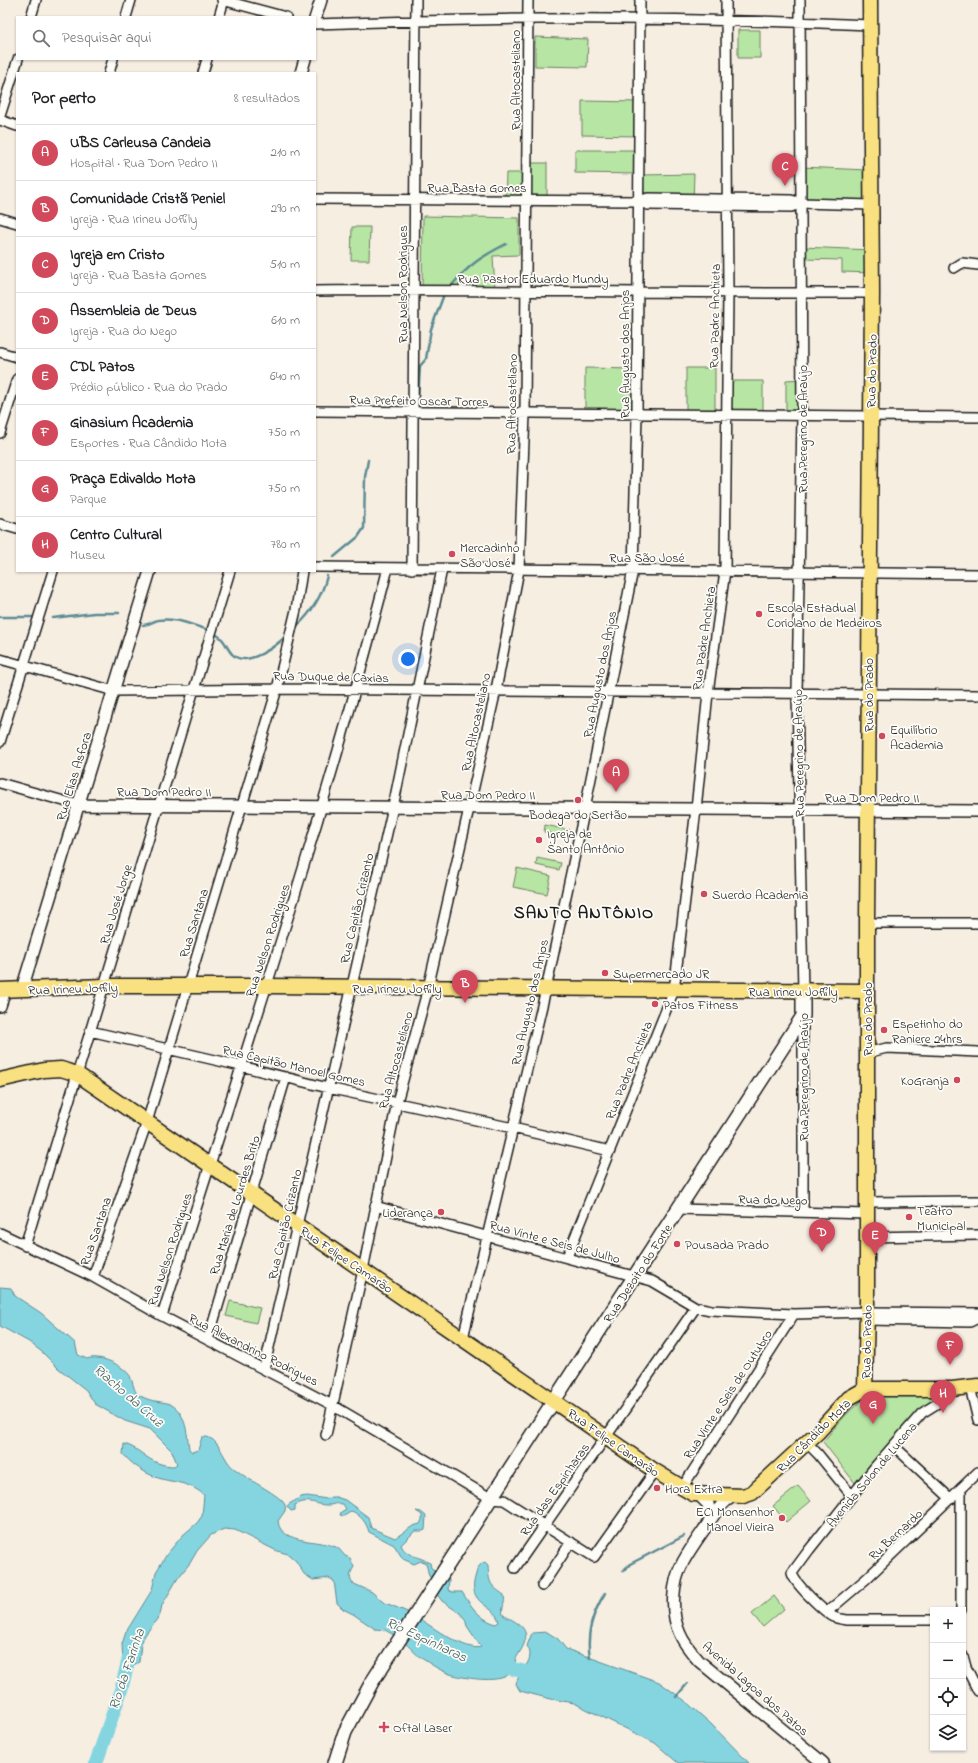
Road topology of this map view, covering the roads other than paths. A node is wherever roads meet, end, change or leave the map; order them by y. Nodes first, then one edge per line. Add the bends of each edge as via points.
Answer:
1 (36, 0) edge
2 (132, 0) edge
3 (223, 0) edge
4 (321, 0) edge
5 (416, 0) edge
6 (528, 0) edge
7 (640, 0) edge
8 (726, 0) edge
9 (800, 0) edge
10 (870, 0) edge
11 (31, 16) edge
12 (126, 16) edge
13 (219, 16) edge
14 (282, 16) edge
15 (316, 16) edge
16 (416, 20) junction
17 (528, 20) junction
18 (639, 20) junction
19 (726, 21) junction
20 (800, 22) junction
21 (316, 24) edge
22 (870, 25) junction
23 (18, 60) edge
24 (113, 60) edge
25 (207, 60) edge
26 (305, 60) edge
27 (109, 72) edge
28 (203, 72) edge
29 (301, 72) edge
30 (0, 116) edge
31 (0, 120) edge
32 (16, 126) edge
33 (316, 199) edge
34 (415, 200) junction
35 (527, 200) junction
36 (638, 202) junction
37 (727, 202) junction
38 (802, 203) junction
39 (871, 205) junction
40 (0, 218) edge
41 (16, 223) edge
42 (978, 266) edge
43 (954, 268) dead end
44 (415, 290) junction
45 (316, 291) edge
46 (638, 291) junction
47 (526, 292) junction
48 (728, 293) junction
49 (802, 293) junction
50 (872, 293) junction
51 (0, 352) edge
52 (16, 357) edge
53 (16, 382) edge
54 (316, 411) edge
55 (414, 413) junction
56 (525, 414) junction
57 (638, 414) junction
58 (726, 415) junction
59 (802, 416) junction
60 (870, 416) junction
61 (978, 417) edge
62 (0, 433) edge
63 (0, 524) edge
64 (16, 529) edge
65 (316, 567) edge
66 (388, 568) junction
67 (412, 569) junction
68 (442, 569) junction
69 (519, 570) junction
70 (632, 570) junction
71 (800, 570) junction
72 (725, 571) junction
73 (53, 572) edge
74 (150, 572) edge
75 (230, 572) edge
76 (302, 572) edge
77 (868, 572) junction
78 (978, 574) edge
79 (0, 659) edge
80 (24, 666) junction
81 (277, 688) junction
82 (356, 690) junction
83 (417, 690) junction
84 (496, 690) junction
85 (114, 691) junction
86 (193, 691) junction
87 (608, 692) junction
88 (708, 693) junction
89 (797, 693) junction
90 (868, 695) junction
91 (978, 695) edge
92 (0, 742) edge
93 (0, 783) edge
94 (78, 805) junction
95 (159, 806) junction
96 (242, 806) junction
97 (322, 807) junction
98 (393, 807) junction
99 (469, 808) junction
100 (585, 808) junction
101 (696, 810) junction
102 (799, 810) junction
103 (867, 810) junction
104 (978, 811) edge
105 (866, 923) junction
106 (978, 923) edge
107 (104, 986) junction
108 (266, 986) junction
109 (188, 987) junction
110 (352, 988) junction
111 (428, 988) junction
112 (22, 989) junction
113 (546, 989) junction
114 (3, 990) edge
115 (674, 990) junction
116 (803, 991) junction
117 (867, 991) junction
118 (0, 1006) edge
119 (803, 1016) junction
120 (90, 1031) junction
121 (169, 1049) junction
122 (978, 1052) edge
123 (867, 1056) junction
124 (241, 1066) junction
125 (77, 1074) junction
126 (286, 1077) junction
127 (0, 1080) edge
128 (328, 1088) junction
129 (397, 1102) junction
130 (147, 1122) junction
131 (513, 1128) junction
132 (610, 1151) junction
133 (209, 1165) junction
134 (251, 1193) junction
135 (978, 1201) edge
136 (375, 1206) junction
137 (867, 1208) junction
138 (678, 1209) junction
139 (804, 1212) junction
140 (297, 1225) junction
141 (0, 1233) edge
142 (978, 1235) edge
143 (487, 1236) junction
144 (867, 1237) junction
145 (25, 1246) junction
146 (567, 1257) junction
147 (363, 1270) junction
148 (635, 1276) junction
149 (92, 1277) junction
150 (696, 1306) junction
151 (978, 1313) edge
152 (794, 1314) junction
153 (162, 1316) junction
154 (867, 1316) junction
155 (978, 1318) edge
156 (463, 1338) junction
157 (208, 1340) junction
158 (264, 1369) junction
159 (974, 1387) edge
160 (865, 1389) junction
161 (952, 1389) junction
162 (555, 1401) junction
163 (332, 1405) junction
164 (978, 1420) edge
165 (326, 1434) dead end
166 (607, 1437) junction
167 (806, 1442) junction
168 (894, 1446) junction
169 (655, 1471) junction
170 (978, 1472) edge
171 (682, 1488) junction
172 (961, 1488) junction
173 (852, 1496) junction
174 (492, 1498) junction
175 (710, 1499) junction
176 (951, 1499) junction
177 (711, 1518) junction
178 (544, 1525) junction
179 (571, 1542) junction
180 (515, 1568) dead end
181 (542, 1586) dead end
182 (961, 1607) edge
183 (827, 1612) junction
184 (930, 1620) edge
185 (966, 1667) edge
186 (978, 1691) edge
187 (335, 1763) edge
188 (822, 1763) edge

1 - 11 street
2 - 12 street
3 - 13 street
3 - 14 street
4 - 15 street
5 - 16 street, Rua Nelson Rodrigues
6 - 17 street, Rua Altocasteliano
7 - 18 street, Rua Augusto dos Anjos
8 - 19 street, Rua Padre Anchieta
9 - 20 street, Rua Peregrino de Araújo
10 - 22 main road, Rua do Prado
16 - 17 street
16 - 21 street
16 - 34 street, Rua Nelson Rodrigues
17 - 18 street
17 - 35 street, Rua Altocasteliano
18 - 19 street
18 - 36 street, Rua Augusto dos Anjos
19 - 20 street
19 - 37 street, Rua Padre Anchieta
20 - 22 street
20 - 38 street, Rua Peregrino de Araújo
22 - 39 main road, Rua do Prado
23 - 30 street
24 - 27 street
25 - 28 street
26 - 29 street
31 - 32 street
33 - 34 street, Rua Basta Gomes
34 - 35 street, Rua Basta Gomes
34 - 44 street, Rua Nelson Rodrigues
35 - 36 street, Rua Basta Gomes
35 - 47 street, Rua Altocasteliano
36 - 37 street, Rua Basta Gomes via 648,205
36 - 46 street, Rua Augusto dos Anjos
37 - 38 street, Rua Basta Gomes via 791,207
37 - 48 street, Rua Padre Anchieta
38 - 39 street, Rua Basta Gomes
38 - 49 street, Rua Peregrino de Araújo
39 - 50 main road, Rua do Prado
40 - 41 street
42 - 43 street via 962,263
44 - 45 street, Rua Pastor Eduardo Mundy
44 - 47 street, Rua Pastor Eduardo Mundy
44 - 55 street, Rua Nelson Rodrigues
46 - 47 street, Rua Pastor Eduardo Mundy
46 - 48 street, Rua Pastor Eduardo Mundy
46 - 57 street, Rua Augusto dos Anjos
47 - 56 street, Rua Altocasteliano
48 - 49 street, Rua Pastor Eduardo Mundy
48 - 58 street, Rua Padre Anchieta
49 - 50 street, Rua Pastor Eduardo Mundy
49 - 59 street, Rua Peregrino de Araújo
50 - 60 main road, Rua do Prado
51 - 52 street
53 - 62 street
54 - 55 street, Rua Prefeito Oscar Torres
55 - 56 street, Rua Prefeito Oscar Torres
55 - 67 street, Rua Nelson Rodrigues
56 - 57 street, Rua Prefeito Oscar Torres
56 - 69 street, Rua Altocasteliano
57 - 58 street, Rua Prefeito Oscar Torres
57 - 70 street, Rua Augusto dos Anjos
58 - 59 street, Rua Prefeito Oscar Torres
58 - 72 street, Rua Padre Anchieta
59 - 60 street, Rua Prefeito Oscar Torres
59 - 71 street, Rua Peregrino de Araújo
60 - 61 street, Rua Prefeito Oscar Torres
60 - 77 main road, Rua do Prado
63 - 64 street
65 - 66 street, Rua São José
66 - 67 street, Rua São José
66 - 82 street, Rua Nelson Rodrigues
67 - 68 street, Rua São José
68 - 69 street, Rua São José
68 - 83 street, Rua Capitão Crizanto
69 - 70 street, Rua São José
69 - 84 street, Rua Altocasteliano
70 - 72 street, Rua São José
70 - 87 street, Rua Augusto dos Anjos
71 - 72 street, Rua São José
71 - 77 street, Rua São José
71 - 89 street, Rua Peregrino de Araújo
72 - 88 street, Rua Padre Anchieta
73 - 80 street
74 - 85 street, Rua Elias Asfora
75 - 86 street, Rua José Jorge
76 - 81 street, Rua Santana via 296,610
77 - 78 street, Rua São José
77 - 90 main road, Rua do Prado
79 - 80 street, Rua Duque de Caxias
80 - 85 street, Rua Duque de Caxias
80 - 92 street
81 - 82 street, Rua Duque de Caxias
81 - 86 street, Rua Duque de Caxias
81 - 96 street, Rua Santana
82 - 83 street, Rua Duque de Caxias
82 - 97 street, Rua Nelson Rodrigues
83 - 84 street, Rua Duque de Caxias
83 - 98 street, Rua Capitão Crizanto
84 - 87 street, Rua Duque de Caxias
84 - 99 street, Rua Altocasteliano
85 - 86 street, Rua Duque de Caxias
85 - 94 street, Rua Elias Asfora
86 - 95 street, Rua José Jorge
87 - 88 street, Rua Duque de Caxias
87 - 100 street, Rua Augusto dos Anjos
88 - 89 street, Rua Duque de Caxias
88 - 101 street, Rua Padre Anchieta
89 - 90 street, Rua Duque de Caxias
89 - 102 street, Rua Peregrino de Araújo
90 - 91 street, Rua Duque de Caxias
90 - 103 main road, Rua do Prado
93 - 94 street, Rua Dom Pedro II
94 - 95 street, Rua Dom Pedro II
94 - 112 street, Rua Elias Asfora
95 - 96 street, Rua Dom Pedro II
95 - 107 street, Rua José Jorge
96 - 97 street, Rua Dom Pedro II
96 - 109 street, Rua Santana
97 - 98 street, Rua Dom Pedro II
97 - 108 street, Rua Nelson Rodrigues
98 - 99 street, Rua Dom Pedro II
98 - 110 street, Rua Capitão Crizanto
99 - 100 street, Rua Dom Pedro II
99 - 111 street, Rua Altocasteliano
100 - 101 street, Rua Dom Pedro II
100 - 113 street, Rua Augusto dos Anjos
101 - 102 street, Rua Dom Pedro II
101 - 115 street, Rua Padre Anchieta
102 - 103 street, Rua Dom Pedro II
102 - 116 street, Rua Peregrino de Araújo
103 - 104 street, Rua Dom Pedro II
103 - 105 main road, Rua do Prado
105 - 106 street
105 - 117 main road, Rua do Prado
107 - 109 main road, Rua Irineu Joffily
107 - 112 main road, Rua Irineu Joffily
107 - 120 street, Rua José Jorge
108 - 109 main road, Rua Irineu Joffily
108 - 110 main road, Rua Irineu Joffily
108 - 124 street, Rua Nelson Rodrigues
109 - 121 street, Rua Santana
110 - 111 main road, Rua Irineu Joffily
110 - 128 street, Rua Capitão Crizanto
111 - 113 main road, Rua Irineu Joffily
111 - 129 street, Rua Altocasteliano
112 - 114 main road, Rua Irineu Joffily
113 - 115 main road, Rua Irineu Joffily
113 - 131 street, Rua Augusto dos Anjos
114 - 118 street
115 - 116 main road, Rua Irineu Joffily
115 - 132 street, Rua Padre Anchieta
116 - 117 main road, Rua Irineu Joffily
116 - 119 main road, Rua Peregrino de Araújo
117 - 123 main road, Rua do Prado
119 - 138 main road, Rua Dezoito do Forte
119 - 139 street, Rua Peregrino de Araújo
120 - 121 street, Rua Capitão Manoel Gomes
120 - 125 street, Rua José Jorge
121 - 124 street, Rua Capitão Manoel Gomes
121 - 130 street, Rua Santana
122 - 123 street via 887,1048 874,1051
123 - 137 main road, Rua do Prado
124 - 126 street, Rua Capitão Manoel Gomes
124 - 133 street, Rua Nelson Rodrigues
125 - 127 main road, Rua Felipe Camarão via 61,1069 44,1070
125 - 130 main road, Rua Felipe Camarão
125 - 145 street, Rua José Jorge
126 - 128 street, Rua Capitão Manoel Gomes
126 - 134 street, Rua Maria de Lourdes Brito
128 - 129 street, Rua Capitão Manoel Gomes
128 - 140 street, Rua Capitão Crizanto
129 - 131 street, Rua Capitão Manoel Gomes
129 - 136 street, Rua Altocasteliano
130 - 133 main road, Rua Felipe Camarão
130 - 149 street, Rua Santana
131 - 132 street, Rua Capitão Manoel Gomes
131 - 143 street, Rua Augusto dos Anjos
132 - 146 street, Rua Padre Anchieta
133 - 134 main road, Rua Felipe Camarão
133 - 153 street, Rua Nelson Rodrigues
134 - 140 main road, Rua Felipe Camarão
134 - 157 street, Rua Maria de Lourdes Brito
135 - 137 street, Rua do Nego
136 - 143 street, Rua Vinte e Seis de Julho
136 - 147 street, Rua Altocasteliano
137 - 139 street, Rua do Nego
137 - 144 main road, Rua do Prado
138 - 139 street, Rua do Nego
138 - 148 main road, Rua Dezoito do Forte
140 - 147 main road, Rua Felipe Camarão
140 - 158 street, Rua Capitão Crizanto
141 - 145 street, Rua Alexandrino Rodrigues
142 - 144 street
143 - 146 street, Rua Vinte e Seis de Julho
143 - 156 street, Rua Augusto dos Anjos
144 - 154 main road, Rua do Prado
145 - 149 street, Rua Alexandrino Rodrigues
146 - 148 street, Rua Vinte e Seis de Julho
147 - 156 main road, Rua Felipe Camarão
147 - 163 street, Rua Altocasteliano
148 - 150 street, Rua Vinte e Seis de Julho via 660,1284
148 - 162 main road, Rua Dezoito do Forte
149 - 153 street, Rua Alexandrino Rodrigues
150 - 152 street, Rua Vinte e Seis de Julho via 722,1311
150 - 166 street, Rua das Espinharas
151 - 154 street
152 - 154 street, Rua Vinte e Seis de Julho
152 - 171 street, Rua Vinte e Seis de Outubro
153 - 157 street, Rua Alexandrino Rodrigues
154 - 155 street via 970,1322
154 - 160 main road, Rua do Prado
156 - 162 main road, Rua Felipe Camarão
157 - 158 street, Rua Alexandrino Rodrigues
158 - 163 street, Rua Alexandrino Rodrigues
159 - 161 main road
159 - 164 street
160 - 161 main road
160 - 167 main road, Rua Cândido Mota via 849,1398
161 - 168 street, Avenida Solon de Lucena via 938,1403 922,1413
162 - 166 main road, Rua Felipe Camarão
162 - 174 main road, Rua Dezoito do Forte
163 - 165 street, Rua Altocasteliano
163 - 174 street, Rua Alexandrino Rodrigues
166 - 169 main road, Rua Felipe Camarão
166 - 178 street, Rua das Espinharas
167 - 173 street
167 - 175 main road, Rua Cândido Mota via 752,1493
168 - 173 street, Avenida Solon de Lucena
168 - 176 street
169 - 171 main road, Rua Felipe Camarão
169 - 179 street, Rua Alexandrino Rodrigues via 594,1557
170 - 172 street, Ru Bernardo
171 - 175 main road, Rua Cândido Mota
172 - 176 street, Ru Bernardo
172 - 182 street
173 - 183 street, Avenida Solon de Lucena via 792,1573
174 - 178 street, Rua Alexandrino Rodrigues via 504,1500
174 - 187 main road, Rua Dezoito do Forte via 372,1682 345,1732
175 - 177 street, Avenida Lagoa dos Patos
175 - 177 street via 708,1504
176 - 183 street, Ru Bernardo
177 - 188 street, Avenida Lagoa dos Patos via 682,1563 676,1579 675,1617 679,1633 700,1661
178 - 179 street, Rua Alexandrino Rodrigues
178 - 180 street, Rua das Espinharas
179 - 181 street
183 - 184 street via 835,1618 847,1620
185 - 186 street

